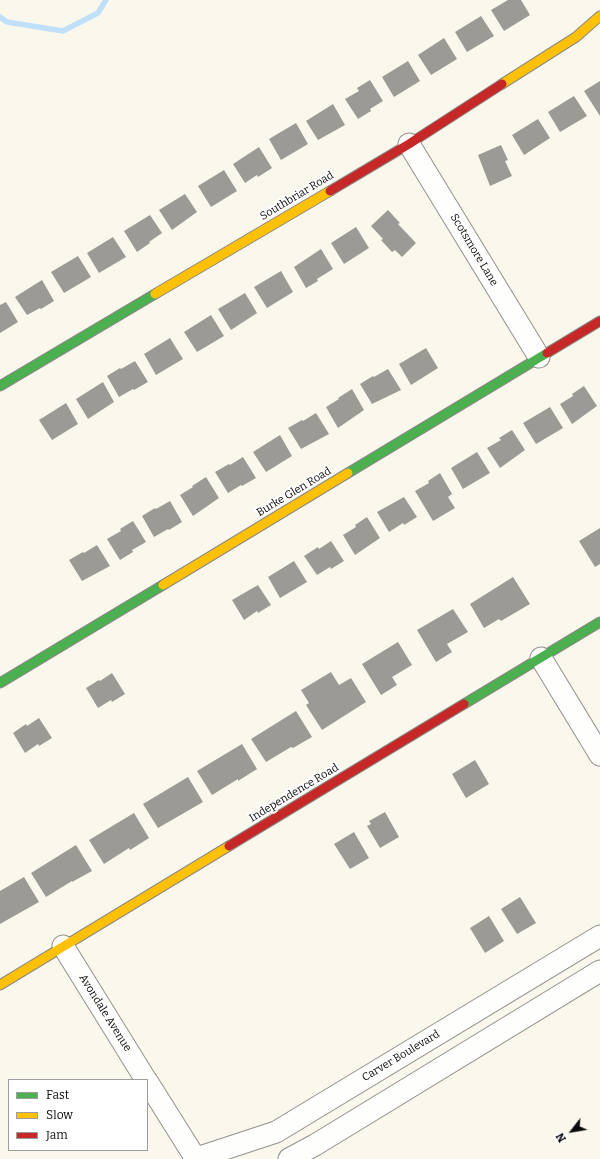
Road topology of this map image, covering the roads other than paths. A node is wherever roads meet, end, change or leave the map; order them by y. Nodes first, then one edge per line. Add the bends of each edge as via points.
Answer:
1 (600, 16) edge
2 (409, 144) junction
3 (600, 321) edge
4 (539, 357) junction
5 (0, 386) edge
6 (600, 622) edge
7 (541, 658) junction
8 (0, 683) edge
9 (600, 754) edge
10 (600, 936) edge
11 (63, 946) junction
12 (600, 971) edge
13 (0, 985) edge
14 (146, 1079) edge
15 (148, 1082) edge
16 (195, 1159) edge
17 (289, 1159) edge

1 - 2 street, Southbriar Road via 576,37
2 - 4 street, Scotsmore Lane
2 - 5 street, Southbriar Road
3 - 4 street, Burke Glen Road
4 - 8 street, Burke Glen Road
6 - 7 street, Independence Road
7 - 9 street
7 - 11 street, Independence Road
10 - 16 street, Carver Boulevard via 276,1132
11 - 13 street, Independence Road
11 - 14 street, Avondale Avenue
12 - 17 street
15 - 16 street, Avondale Avenue

